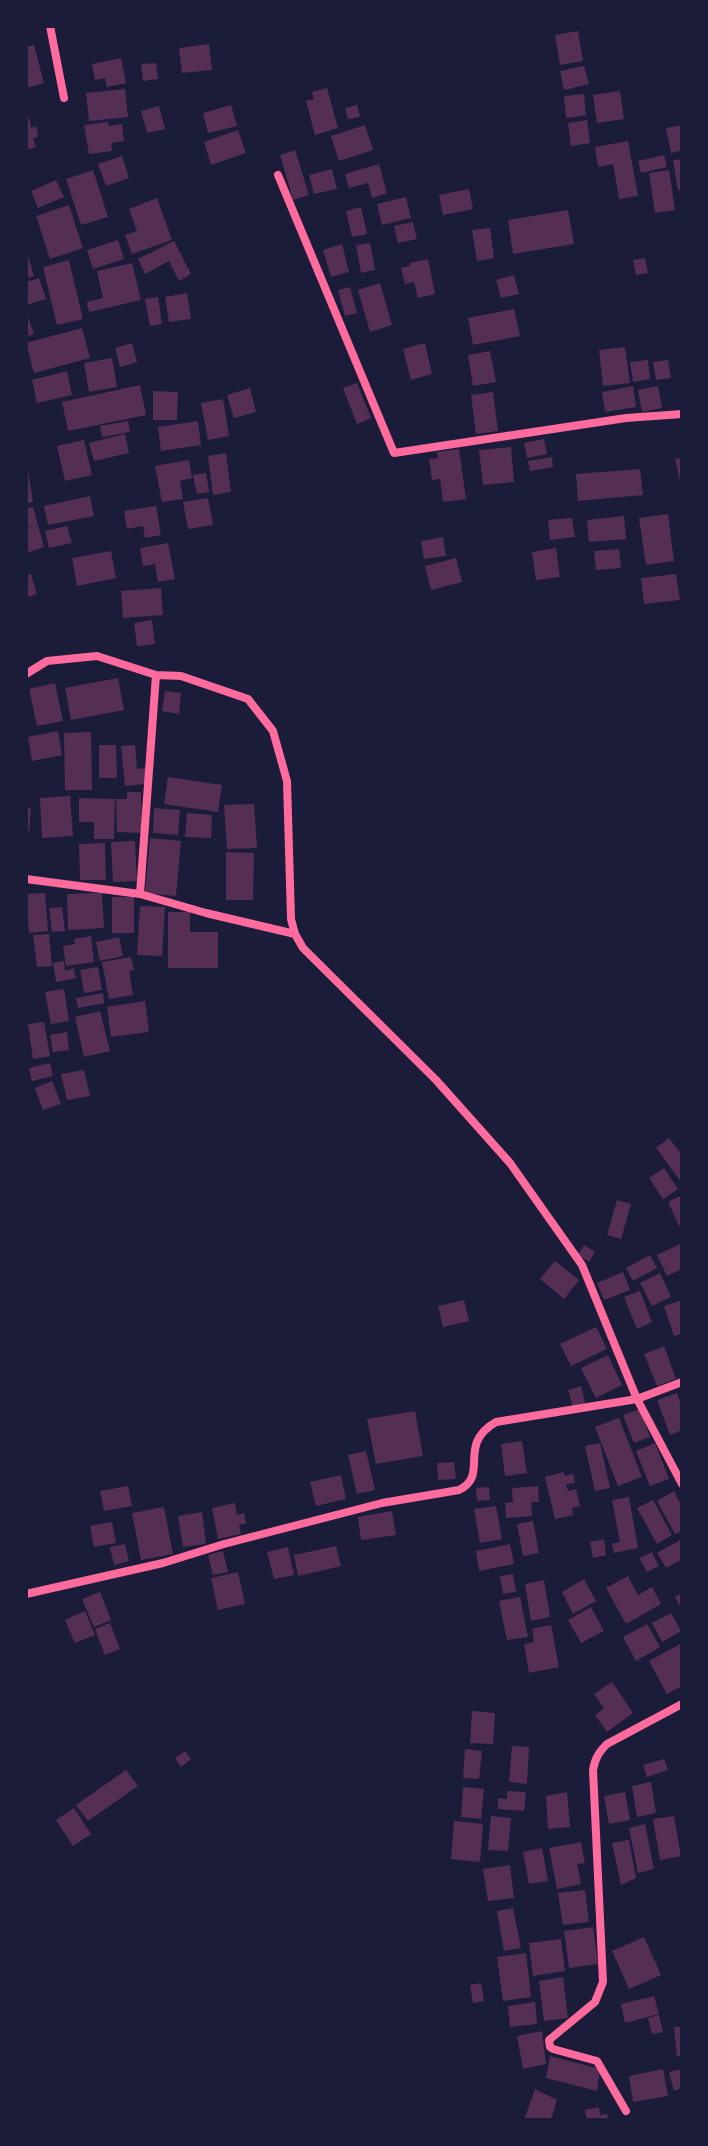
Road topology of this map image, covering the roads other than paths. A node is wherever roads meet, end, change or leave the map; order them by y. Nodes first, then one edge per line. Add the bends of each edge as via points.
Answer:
1 (50, 26) edge
2 (64, 98) dead end
3 (278, 175) dead end
4 (682, 414) edge
5 (26, 674) edge
6 (156, 675) junction
7 (26, 879) edge
8 (140, 894) junction
9 (295, 934) junction
10 (682, 1382) edge
11 (637, 1399) junction
12 (682, 1484) edge
13 (26, 1594) edge
14 (682, 1704) edge
15 (626, 2111) dead end

1 - 2 street
3 - 4 street via 394,453
5 - 6 street via 47,661 97,656
6 - 8 street
6 - 9 street via 181,676 248,699 273,731 287,781
7 - 8 street
8 - 9 street
9 - 11 street via 510,1163 582,1265
10 - 11 street
11 - 12 street
11 - 13 street via 496,1422 479,1435 472,1479 459,1490 382,1503
14 - 15 street via 607,1744 595,1760 603,1982 595,2002 549,2040 553,2049 600,2063

